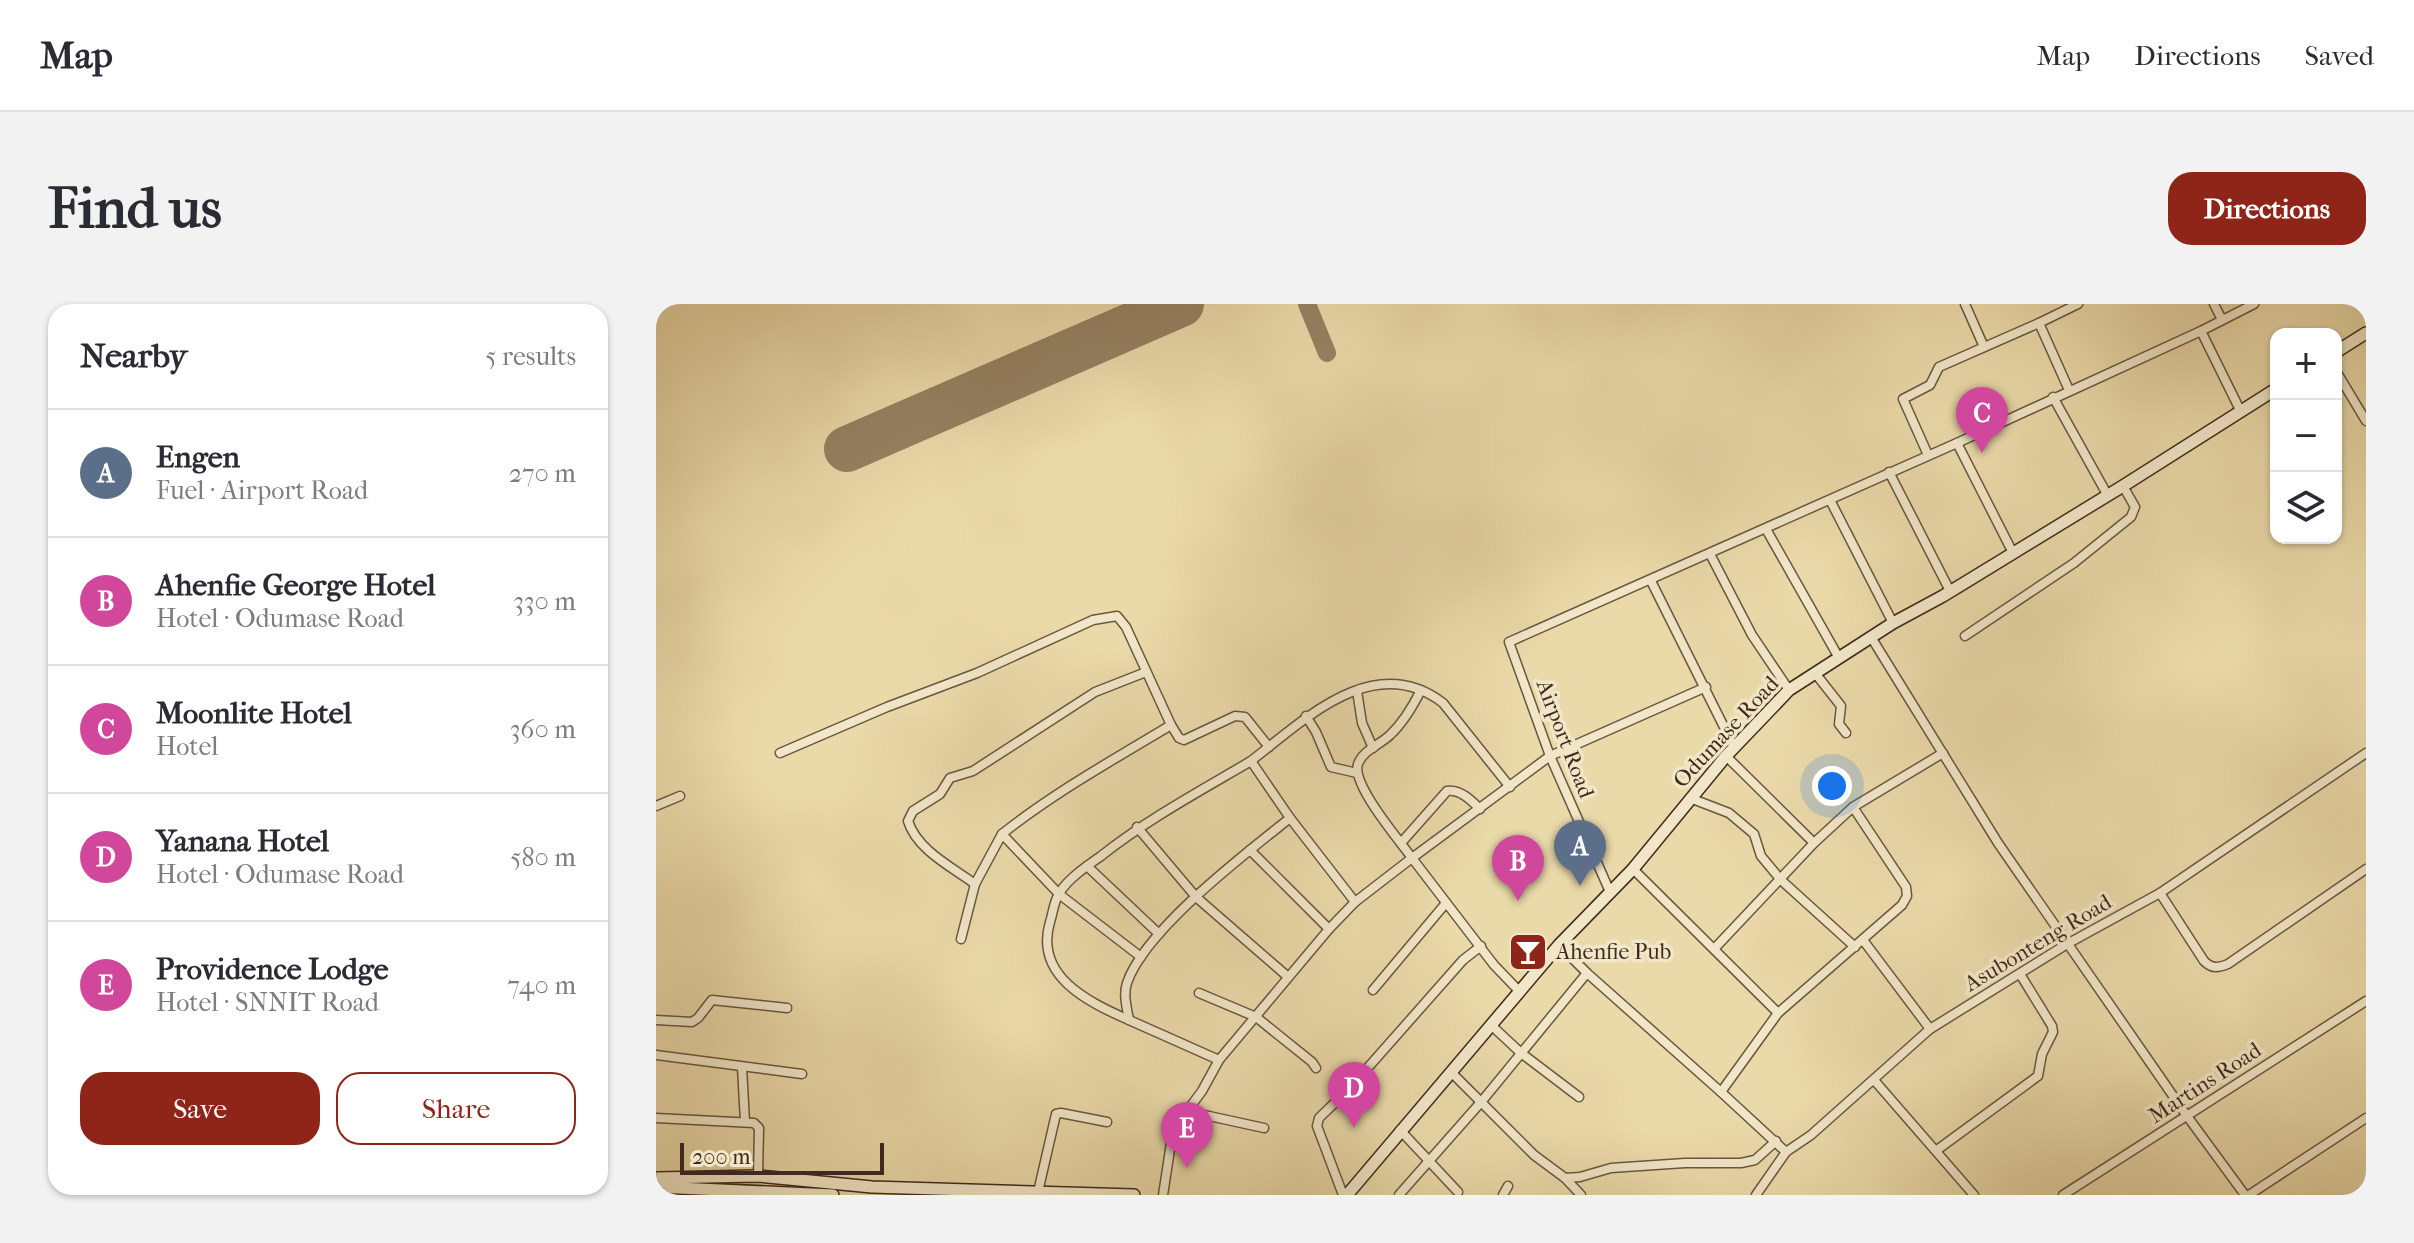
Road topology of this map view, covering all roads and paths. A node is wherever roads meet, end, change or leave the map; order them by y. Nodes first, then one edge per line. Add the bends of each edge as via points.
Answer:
1 (1965, 304) edge
2 (2048, 304) edge
3 (2078, 304) edge
4 (2214, 304) edge
5 (2254, 304) edge
6 (2053, 315) junction
7 (2222, 320) junction
8 (2039, 323) junction
9 (2201, 331) junction
10 (2366, 333) edge
11 (1984, 347) junction
12 (2342, 348) edge
13 (2342, 381) edge
14 (2069, 390) junction
15 (2270, 393) edge
16 (2053, 397) junction
17 (2241, 412) junction
18 (2366, 420) edge
19 (1957, 443) junction
20 (1928, 455) junction
21 (1889, 472) junction
22 (2123, 486) junction
23 (2108, 496) junction
24 (1830, 500) junction
25 (1766, 529) junction
26 (2013, 553) junction
27 (1710, 554) junction
28 (1651, 581) junction
29 (1950, 591) junction
30 (1893, 623) junction
31 (1965, 636) dead end
32 (1871, 637) junction
33 (1839, 658) junction
34 (1146, 672) junction
35 (1815, 673) junction
36 (1706, 687) junction
37 (1421, 690) junction
38 (1789, 690) junction
39 (1357, 691) junction
40 (1306, 716) junction
41 (1171, 725) junction
42 (1846, 733) dead end
43 (1269, 747) junction
44 (1373, 748) junction
45 (1730, 751) junction
46 (780, 753) dead end
47 (1943, 753) junction
48 (2366, 753) edge
49 (1550, 756) junction
50 (1251, 761) junction
51 (1357, 773) junction
52 (1510, 787) junction
53 (680, 796) dead end
54 (1690, 798) junction
55 (656, 806) edge
56 (1853, 807) junction
57 (1480, 809) junction
58 (1290, 818) junction
59 (1137, 827) junction
60 (1002, 834) junction
61 (1401, 843) junction
62 (1814, 843) junction
63 (1250, 850) junction
64 (1412, 858) junction
65 (1087, 866) junction
66 (1633, 869) junction
67 (2366, 869) edge
68 (1781, 880) junction
69 (975, 884) junction
70 (1610, 892) junction
71 (2160, 893) junction
72 (1059, 894) junction
73 (1196, 897) junction
74 (1355, 902) junction
75 (1446, 903) junction
76 (1329, 929) junction
77 (1159, 934) junction
78 (961, 939) dead end
79 (1863, 940) junction
80 (2067, 944) junction
81 (1559, 945) junction
82 (1481, 946) junction
83 (1855, 947) junction
84 (1715, 948) junction
85 (1141, 957) junction
86 (1587, 973) junction
87 (2020, 974) junction
88 (1287, 976) junction
89 (1373, 990) dead end
90 (1520, 992) junction
91 (1199, 993) dead end
92 (2366, 1001) edge
93 (787, 1008) dead end
94 (1778, 1013) junction
95 (1256, 1017) junction
96 (656, 1020) edge
97 (1129, 1020) junction
98 (1491, 1025) junction
99 (1930, 1029) junction
100 (1521, 1053) junction
101 (656, 1055) edge
102 (1219, 1060) junction
103 (742, 1067) junction
104 (1316, 1068) dead end
105 (1451, 1072) junction
106 (802, 1074) dead end
107 (1874, 1080) junction
108 (1721, 1092) junction
109 (1579, 1097) dead end
110 (1482, 1101) junction
111 (1186, 1111) junction
112 (2187, 1116) junction
113 (656, 1118) edge
114 (2366, 1118) edge
115 (745, 1122) junction
116 (1107, 1122) dead end
117 (1264, 1128) dead end
118 (1400, 1130) junction
119 (1776, 1141) junction
120 (1937, 1150) junction
121 (1786, 1152) junction
122 (1430, 1161) junction
123 (758, 1176) junction
124 (1565, 1178) junction
125 (662, 1183) edge
126 (683, 1184) junction
127 (1038, 1192) junction
128 (1458, 1192) dead end
129 (985, 1193) edge
130 (1003, 1193) edge
131 (833, 1195) edge
132 (1134, 1195) edge
133 (1163, 1195) edge
134 (1345, 1195) edge
135 (1399, 1195) edge
136 (1581, 1195) edge
137 (1756, 1195) edge
138 (1974, 1195) edge
139 (2063, 1195) edge
140 (2247, 1195) edge

1 - 11 street
2 - 6 street
3 - 6 street
4 - 7 street
5 - 7 street
6 - 8 street
7 - 9 street
8 - 11 street
8 - 14 street
9 - 14 street
9 - 17 street
10 - 12 main road
11 - 20 street via 1939,367 1930,385 1903,399
13 - 18 street
14 - 16 street
15 - 17 main road, Odumase Road
16 - 19 street
16 - 23 street
17 - 22 main road, Odumase Road
19 - 20 street
19 - 26 street
20 - 21 street
21 - 24 street
21 - 29 street
22 - 23 main road, Odumase Road
22 - 31 street via 2135,507 2131,517 2074,563
23 - 26 main road, Odumase Road
24 - 25 street
24 - 30 street
25 - 27 street
25 - 33 street
26 - 29 main road, Odumase Road
27 - 28 street
27 - 38 street via 1752,635
28 - 36 street
28 - 49 street, Airport Road via 1509,642
29 - 30 main road, Odumase Road
30 - 32 main road, Odumase Road
32 - 33 main road, Odumase Road
32 - 47 street
33 - 35 main road, Odumase Road
34 - 41 street
34 - 46 street via 1126,627 1117,616 1102,618
34 - 69 street via 1095,692 973,771 954,776 940,794 913,811 908,821 912,831 931,853
35 - 38 main road, Odumase Road
35 - 42 street via 1841,706 1839,724
36 - 45 street
36 - 49 street
37 - 39 street via 1392,684
37 - 44 street via 1403,721
37 - 52 street via 1443,703
38 - 45 main road, Odumase Road
39 - 40 street
39 - 44 street
40 - 43 street
40 - 51 street via 1331,767
41 - 43 street via 1184,740 1235,716 1245,717
41 - 60 street
43 - 50 street
44 - 51 street via 1358,764
45 - 54 main road, Odumase Road
45 - 62 street
47 - 56 street
47 - 80 street
48 - 71 street, Asubonteng Road
49 - 52 street
49 - 70 street, Airport Road
50 - 58 street
50 - 59 street
51 - 61 street
52 - 57 street
53 - 55 street
54 - 66 main road, Odumase Road
54 - 68 street via 1729,813 1754,834 1761,856
56 - 62 street
56 - 79 street via 1907,896
57 - 61 street via 1467,797 1447,791
57 - 64 street
58 - 63 street
58 - 74 street
59 - 65 street
59 - 73 street
60 - 69 street
60 - 72 street
61 - 64 street
62 - 68 street
63 - 73 street
63 - 76 street
64 - 74 street
64 - 75 street
65 - 72 street
65 - 77 street
66 - 70 main road, Odumase Road
66 - 84 street
67 - 71 street via 2219,968 2204,961
68 - 83 street
68 - 84 street
69 - 78 street
70 - 81 main road, Odumase Road
71 - 80 street, Asubonteng Road
72 - 85 street
72 - 97 street via 1048,930 1052,965 1091,1004
73 - 77 street
73 - 88 street
74 - 76 street
75 - 82 street
75 - 89 street
76 - 88 street
77 - 85 street
79 - 83 street
79 - 99 street
80 - 87 street, Asubonteng Road
80 - 112 street
81 - 86 street
81 - 90 main road, Odumase Road
82 - 90 street
82 - 134 street via 1317,1121
83 - 94 street
84 - 94 street
85 - 97 street via 1127,982
86 - 100 street
86 - 108 street
87 - 99 street, Asubonteng Road
87 - 120 street via 2053,1032 2038,1076
88 - 95 street
90 - 98 main road, Odumase Road
91 - 95 street
92 - 112 street, Martins Road
93 - 96 street via 712,1000 692,1022
94 - 108 street
95 - 102 street
95 - 104 street
97 - 102 street
98 - 100 street
98 - 105 main road, Odumase Road
99 - 107 street, Asubonteng Road
100 - 109 street
100 - 110 street
101 - 103 street
102 - 111 street
103 - 106 street
103 - 115 street
105 - 110 street
105 - 118 main road, Odumase Road
107 - 120 street
107 - 121 street, Asubonteng Road
108 - 119 street
110 - 122 street
110 - 124 street via 1534,1155
111 - 117 street
111 - 133 street via 1169,1141
112 - 139 street, Martins Road
112 - 140 street
113 - 115 street
114 - 140 street
115 - 123 street via 759,1128
116 - 127 street via 1056,1114
118 - 122 street
118 - 134 main road, Odumase Road
119 - 121 street
119 - 124 street via 1755,1160 1741,1163 1611,1168
120 - 138 street
121 - 137 street, Asubonteng Road
122 - 128 street
122 - 135 street
123 - 126 main road
123 - 129 main road
124 - 136 street
125 - 126 main road
126 - 131 main road
127 - 130 main road
127 - 132 main road
129 - 130 main road

